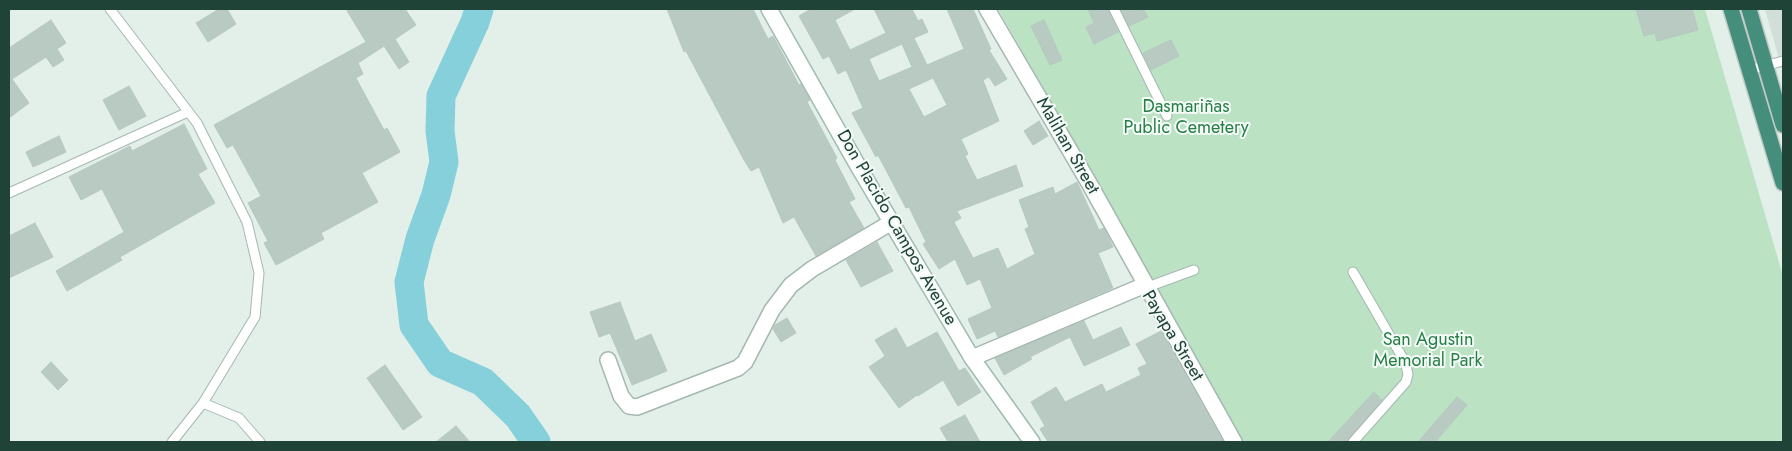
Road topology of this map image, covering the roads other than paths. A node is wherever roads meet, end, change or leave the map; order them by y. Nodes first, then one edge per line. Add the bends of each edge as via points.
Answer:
1 (110, 9) edge
2 (769, 9) edge
3 (987, 9) edge
4 (1114, 9) edge
5 (1731, 9) edge
6 (1749, 9) edge
7 (1783, 61) edge
8 (1766, 65) junction
9 (1750, 70) junction
10 (188, 112) junction
11 (1167, 116) dead end
12 (1783, 125) edge
13 (1783, 183) edge
14 (9, 193) edge
15 (892, 222) junction
16 (1194, 270) dead end
17 (1352, 272) dead end
18 (1145, 285) junction
19 (972, 358) junction
20 (608, 360) dead end
21 (202, 403) junction
22 (172, 442) edge
23 (260, 442) edge
24 (1032, 442) edge
25 (1234, 442) edge
26 (1353, 442) edge

1 - 10 lane
2 - 15 street, Don Placido Campos Avenue
3 - 18 street, Malihan Street
4 - 11 lane
5 - 9 highway
6 - 8 highway
7 - 8 lane
8 - 9 lane
8 - 12 highway
9 - 13 highway
10 - 14 lane
10 - 21 lane via 198,123 247,222 259,274 255,317
15 - 19 street, Don Placido Campos Avenue
15 - 20 street via 812,268 792,285 772,310 745,362 738,368 637,407 629,406 621,396
16 - 18 lane via 1154,285
17 - 26 lane via 1405,362 1408,374 1406,382
18 - 19 street, Payapa Street
18 - 25 street, Payapa Street
19 - 24 street, Don Placido Campos Avenue
21 - 22 lane
21 - 23 lane via 239,418

